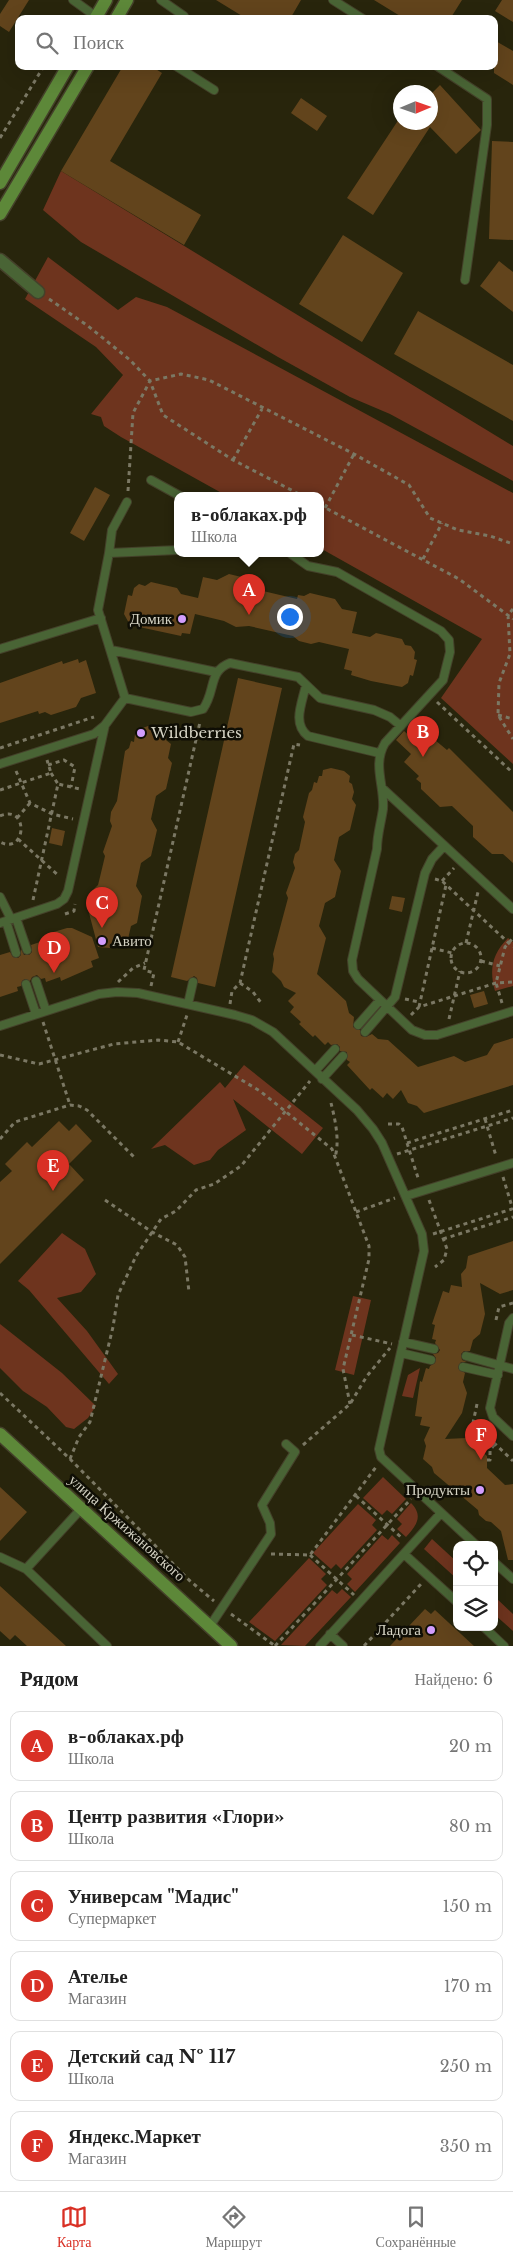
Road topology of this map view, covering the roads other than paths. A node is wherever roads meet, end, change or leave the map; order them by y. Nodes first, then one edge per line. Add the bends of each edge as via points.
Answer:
1 (73, 0) edge
2 (106, 0) edge
3 (127, 0) edge
4 (161, 0) edge
5 (333, 0) edge
6 (93, 15) edge
7 (98, 15) edge
8 (118, 15) edge
9 (183, 15) edge
10 (357, 15) edge
11 (66, 70) edge
12 (86, 70) edge
13 (182, 70) edge
14 (443, 70) edge
15 (214, 90) dead end
16 (0, 183) edge
17 (0, 214) edge
18 (0, 260) edge
19 (465, 280) dead end
20 (38, 292) road end
21 (151, 480) dead end
22 (174, 493) edge
23 (127, 502) road end
24 (174, 550) edge
25 (109, 553) junction
26 (297, 557) edge
27 (100, 618) junction
28 (0, 650) edge
29 (110, 650) junction
30 (216, 672) junction
31 (306, 685) junction
32 (126, 698) junction
33 (105, 725) junction
34 (401, 726) junction
35 (380, 753) junction
36 (0, 764) edge
37 (382, 788) junction
38 (444, 846) junction
39 (0, 897) edge
40 (513, 909) edge
41 (8, 920) edge
42 (26, 950) dead end
43 (16, 953) dead end
44 (36, 981) dead end
45 (193, 982) dead end
46 (26, 984) dead end
47 (380, 1000) junction
48 (188, 1004) junction
49 (388, 1008) junction
50 (46, 1011) junction
51 (509, 1012) edge
52 (36, 1014) junction
53 (358, 1025) dead end
54 (0, 1026) edge
55 (365, 1032) dead end
56 (335, 1049) dead end
57 (343, 1056) dead end
58 (315, 1071) junction
59 (322, 1078) junction
60 (513, 1163) edge
61 (406, 1196) junction
62 (513, 1318) edge
63 (403, 1342) junction
64 (434, 1349) dead end
65 (401, 1353) junction
66 (466, 1356) dead end
67 (431, 1360) dead end
68 (500, 1364) junction
69 (463, 1367) dead end
70 (513, 1369) edge
71 (498, 1375) junction
72 (0, 1434) edge
73 (513, 1436) edge
74 (286, 1444) dead end
75 (81, 1509) junction
76 (442, 1513) junction
77 (472, 1541) edge
78 (404, 1554) junction
79 (0, 1557) edge
80 (498, 1566) edge
81 (26, 1569) junction
82 (513, 1579) edge
83 (453, 1598) edge
84 (210, 1626) junction
85 (488, 1631) edge
86 (330, 1634) junction
87 (107, 1646) edge
88 (232, 1646) edge
89 (320, 1646) edge
90 (343, 1646) edge
91 (504, 1646) edge

1 - 6 lane
2 - 7 street
3 - 8 street
4 - 9 lane
5 - 10 lane
11 - 16 street
12 - 17 street
13 - 15 lane
14 - 19 lane via 487,98 487,125
18 - 20 street
21 - 22 lane
23 - 25 lane via 112,530
24 - 25 lane
25 - 27 lane via 98,601
26 - 34 lane via 308,566 337,572 441,631 449,640 450,652 443,680
27 - 28 lane
27 - 29 lane
29 - 30 lane
29 - 32 lane
30 - 31 lane via 230,663 298,677
30 - 32 lane via 210,700 203,709 191,712
31 - 34 lane via 320,698 374,710
31 - 35 lane via 298,721 300,730 313,738
32 - 33 lane
33 - 36 lane via 94,734
33 - 41 lane via 64,899
34 - 35 lane
35 - 37 lane via 377,765
37 - 38 lane
37 - 47 lane via 377,849 352,960 358,979
38 - 40 lane
38 - 49 lane via 432,859 424,877 401,979
39 - 41 lane
41 - 42 lane
41 - 43 lane
44 - 50 lane
45 - 48 lane
46 - 52 lane
47 - 49 lane
47 - 53 lane
48 - 50 lane via 118,992 99,994
48 - 58 lane via 252,1020 273,1032
49 - 51 lane via 412,1030 425,1035 446,1032
49 - 55 lane
50 - 52 lane
52 - 54 lane
56 - 58 lane
57 - 59 lane
58 - 59 lane
59 - 61 lane via 373,1129
60 - 61 lane
61 - 63 lane via 422,1234 424,1251
62 - 68 lane via 509,1322
63 - 64 lane
63 - 65 lane
65 - 67 lane
65 - 76 lane via 379,1449 381,1457
66 - 68 lane
68 - 70 lane
68 - 71 lane
69 - 71 lane
71 - 73 lane via 490,1408 493,1417
72 - 75 street, улица Кржижановского
74 - 84 lane via 295,1452 262,1505 271,1534
75 - 81 lane
75 - 84 street, улица Кржижановского
76 - 77 lane
76 - 78 lane
78 - 83 lane
78 - 86 lane
79 - 81 lane
80 - 82 lane
81 - 87 lane
84 - 88 street, улица Кржижановского
85 - 91 lane
86 - 89 lane
86 - 90 lane

